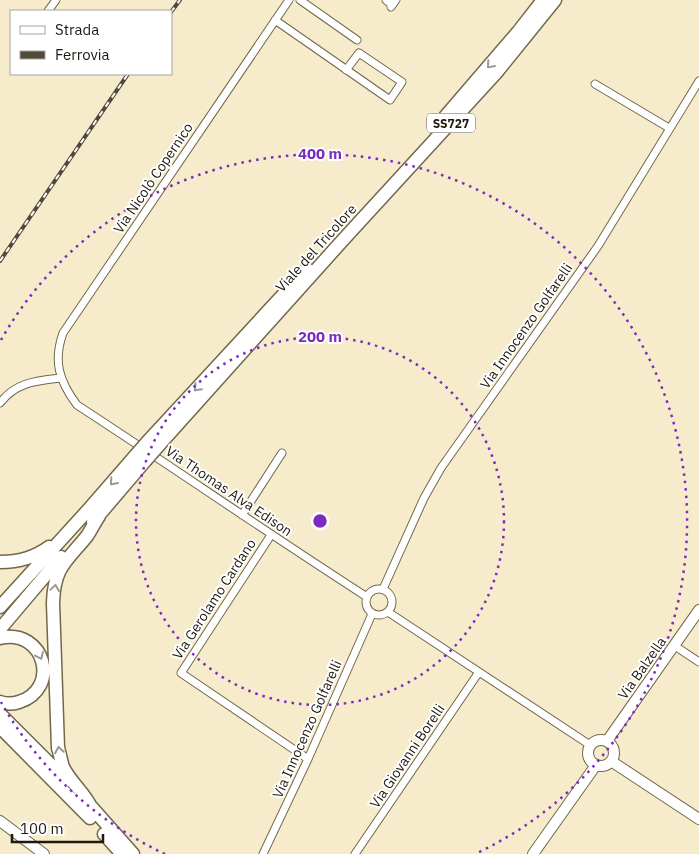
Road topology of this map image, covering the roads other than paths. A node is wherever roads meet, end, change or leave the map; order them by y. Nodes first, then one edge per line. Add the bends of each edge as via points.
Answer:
1 (289, 0) edge
2 (300, 0) edge
3 (542, 0) edge
4 (555, 0) edge
5 (275, 20) junction
6 (357, 40) dead end
7 (346, 70) junction
8 (699, 81) edge
9 (595, 84) dead end
10 (669, 128) junction
11 (339, 238) junction
12 (61, 378) junction
13 (0, 403) edge
14 (77, 405) joint
15 (282, 454) dead end
16 (94, 513) junction
17 (242, 515) junction
18 (270, 535) junction
19 (0, 562) edge
20 (383, 589) junction
21 (367, 597) junction
22 (0, 607) edge
23 (699, 610) edge
24 (388, 612) junction
25 (372, 614) junction
26 (0, 630) edge
27 (0, 638) edge
28 (675, 646) junction
29 (699, 662) edge
30 (479, 672) junction
31 (0, 702) edge
32 (0, 714) edge
33 (0, 727) edge
34 (607, 741) junction
35 (590, 745) junction
36 (308, 759) junction
37 (611, 761) junction
38 (596, 764) junction
39 (91, 807) junction
40 (699, 820) edge
41 (0, 821) edge
42 (536, 853) edge
43 (44, 854) edge
44 (122, 854) edge
45 (133, 854) edge
46 (263, 854) edge
47 (355, 854) edge

1 - 5 street, Via Nicolò Copernico
2 - 6 street
3 -> 11 highway, Viale del Tricolore / SS727 via 437,127
4 - 11 highway, Viale del Tricolore / SS727 via 496,73
5 - 7 street
5 - 12 street, Via Nicolò Copernico via 63,333 58,358
7 - 7 street via 358,53 402,82 390,100
8 - 10 street, Via Innocenzo Golfarelli
9 - 10 street
10 - 20 street, Via Innocenzo Golfarelli via 598,246 441,468
11 - 16 highway, Viale del Tricolore / SS727, bridge
12 - 13 street via 29,382 8,394
12 - 14 street, Via Nicolò Copernico
14 - 17 street, Via Thomas Alva Edison
15 - 17 street
16 - 19 highway via 41,553 24,560
16 - 22 highway
16 - 26 highway
39 -> 16 highway via 62,765 58,748 53,592 61,566 88,534
17 - 18 street, Via Thomas Alva Edison
18 - 21 street, Via Thomas Alva Edison
18 - 36 street, Via Gerolamo Cardano via 181,673
20 - 21 street via 372,591
20 - 24 street via 392,597
21 - 25 street via 366,604
23 - 28 street, Via Balzella
24 - 25 street via 380,616
24 - 30 street
25 - 36 street, Via Innocenzo Golfarelli
27 -> 31 highway via 20,637 30,642 43,661 44,672 41,684 26,700 15,704
28 - 29 street
28 - 34 street, Via Balzella
30 - 35 street
30 - 47 street, Via Giovanni Borelli
32 - 39 highway
33 - 44 highway
34 - 35 street via 600,740
34 - 37 street via 614,750
35 - 38 street via 588,754
36 - 46 street, Via Innocenzo Golfarelli
37 - 38 street via 604,766
37 - 40 street
38 - 42 street
39 - 45 highway
41 - 43 street

